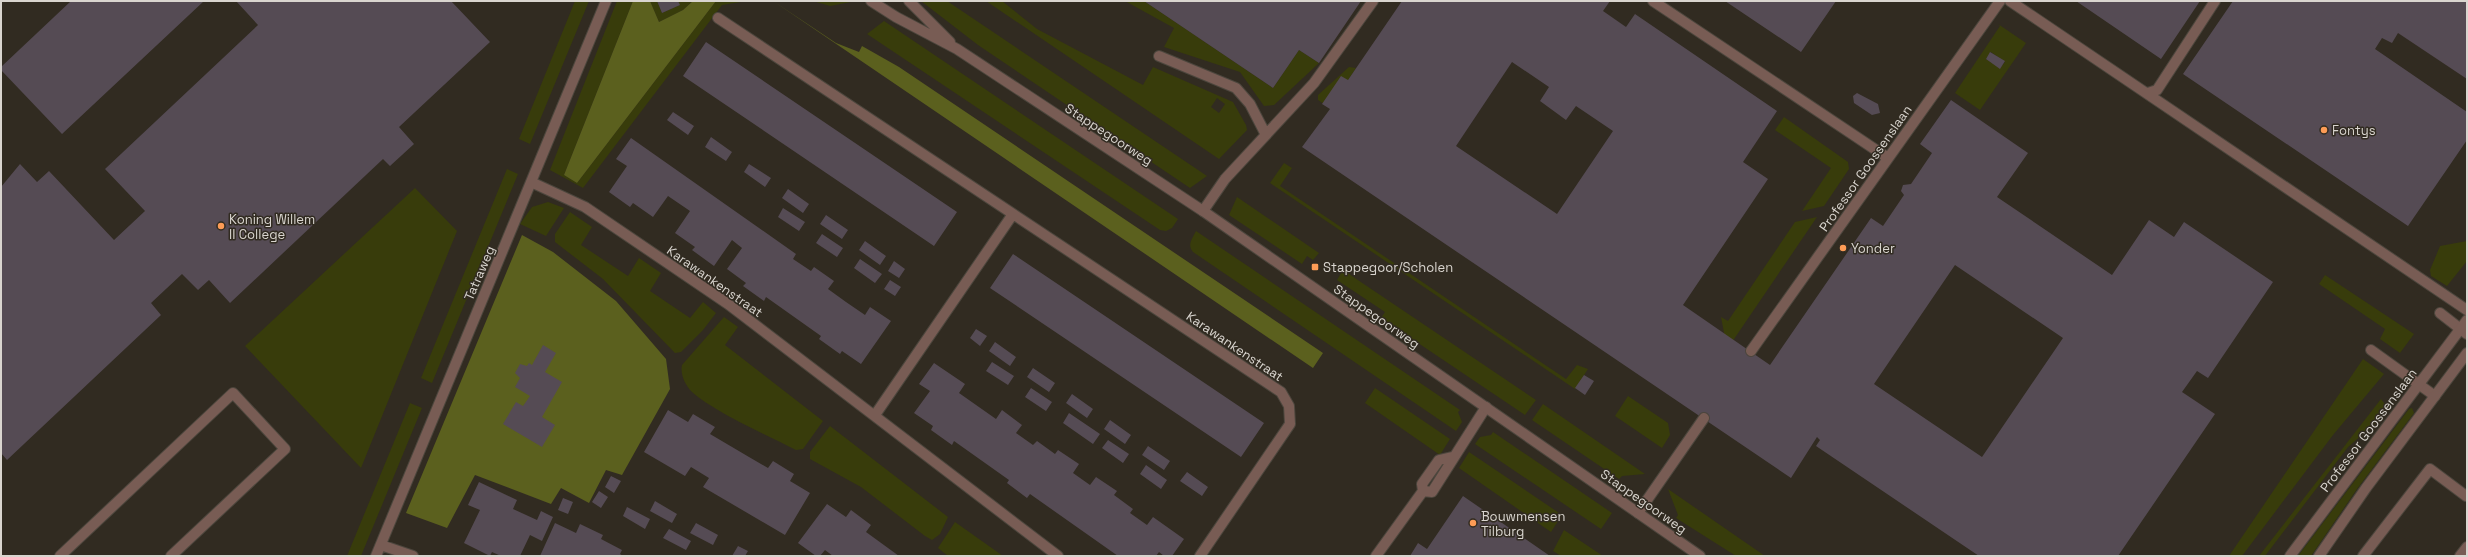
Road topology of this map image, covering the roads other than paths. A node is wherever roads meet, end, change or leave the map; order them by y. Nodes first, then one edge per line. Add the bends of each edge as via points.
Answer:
1 (606, 1) edge
2 (871, 1) edge
3 (909, 1) edge
4 (1373, 1) edge
5 (1653, 1) edge
6 (2000, 1) edge
7 (2010, 1) edge
8 (2216, 1) edge
9 (718, 18) dead end
10 (957, 49) junction
11 (1159, 56) dead end
12 (2148, 93) junction
13 (1266, 135) junction
14 (1888, 158) junction
15 (531, 182) junction
16 (1203, 211) junction
17 (1013, 214) junction
18 (2467, 310) edge
19 (2440, 313) dead end
20 (2467, 320) edge
21 (2464, 332) edge
22 (2371, 350) dead end
23 (1751, 351) dead end
24 (2467, 352) edge
25 (2419, 384) junction
26 (2435, 396) junction
27 (1486, 407) junction
28 (875, 415) junction
29 (1704, 418) dead end
30 (2466, 496) dead end
31 (1638, 513) junction
32 (381, 545) junction
33 (2467, 547) edge
34 (60, 556) edge
35 (171, 556) edge
36 (376, 556) edge
37 (413, 556) edge
38 (1058, 556) edge
39 (1200, 556) edge
40 (1376, 556) edge
41 (1700, 556) edge
42 (2290, 556) edge
43 (2319, 556) edge
44 (2363, 556) edge
45 (2460, 556) edge

1 - 15 street, Tatraweg
2 - 10 street, Stappegoorweg
3 - 10 street, Stappegoorweg
4 - 13 street via 1314,83
5 - 14 street
6 - 14 street, Professor Goossenslaan
7 - 12 street
8 - 12 street via 2157,90
9 - 17 street, Karawankenstraat
10 - 16 street, Stappegoorweg
11 - 13 street via 1236,88 1250,104
12 - 18 street
13 - 16 street via 1225,179
14 - 23 street, Professor Goossenslaan
15 - 28 street, Karawankenstraat via 584,207 728,304
15 - 32 street, Tatraweg
16 - 27 street, Stappegoorweg
17 - 28 street
17 - 39 street, Karawankenstraat via 1281,392 1289,406 1290,424
19 - 21 street
20 - 21 street, Professor Goossenslaan
21 - 25 street, Professor Goossenslaan
22 - 25 street
24 - 26 street
25 - 26 street
25 - 42 street, Professor Goossenslaan
26 - 43 street
27 - 31 street, Stappegoorweg
27 - 40 street via 1452,457 1449,469 1432,492 1422,491
28 - 38 street, Karawankenstraat
29 - 31 street
30 - 44 street via 2430,469
31 - 41 street, Stappegoorweg
32 - 36 street, Tatraweg
32 - 37 street
33 - 45 street
34 - 35 street via 233,393 285,448

